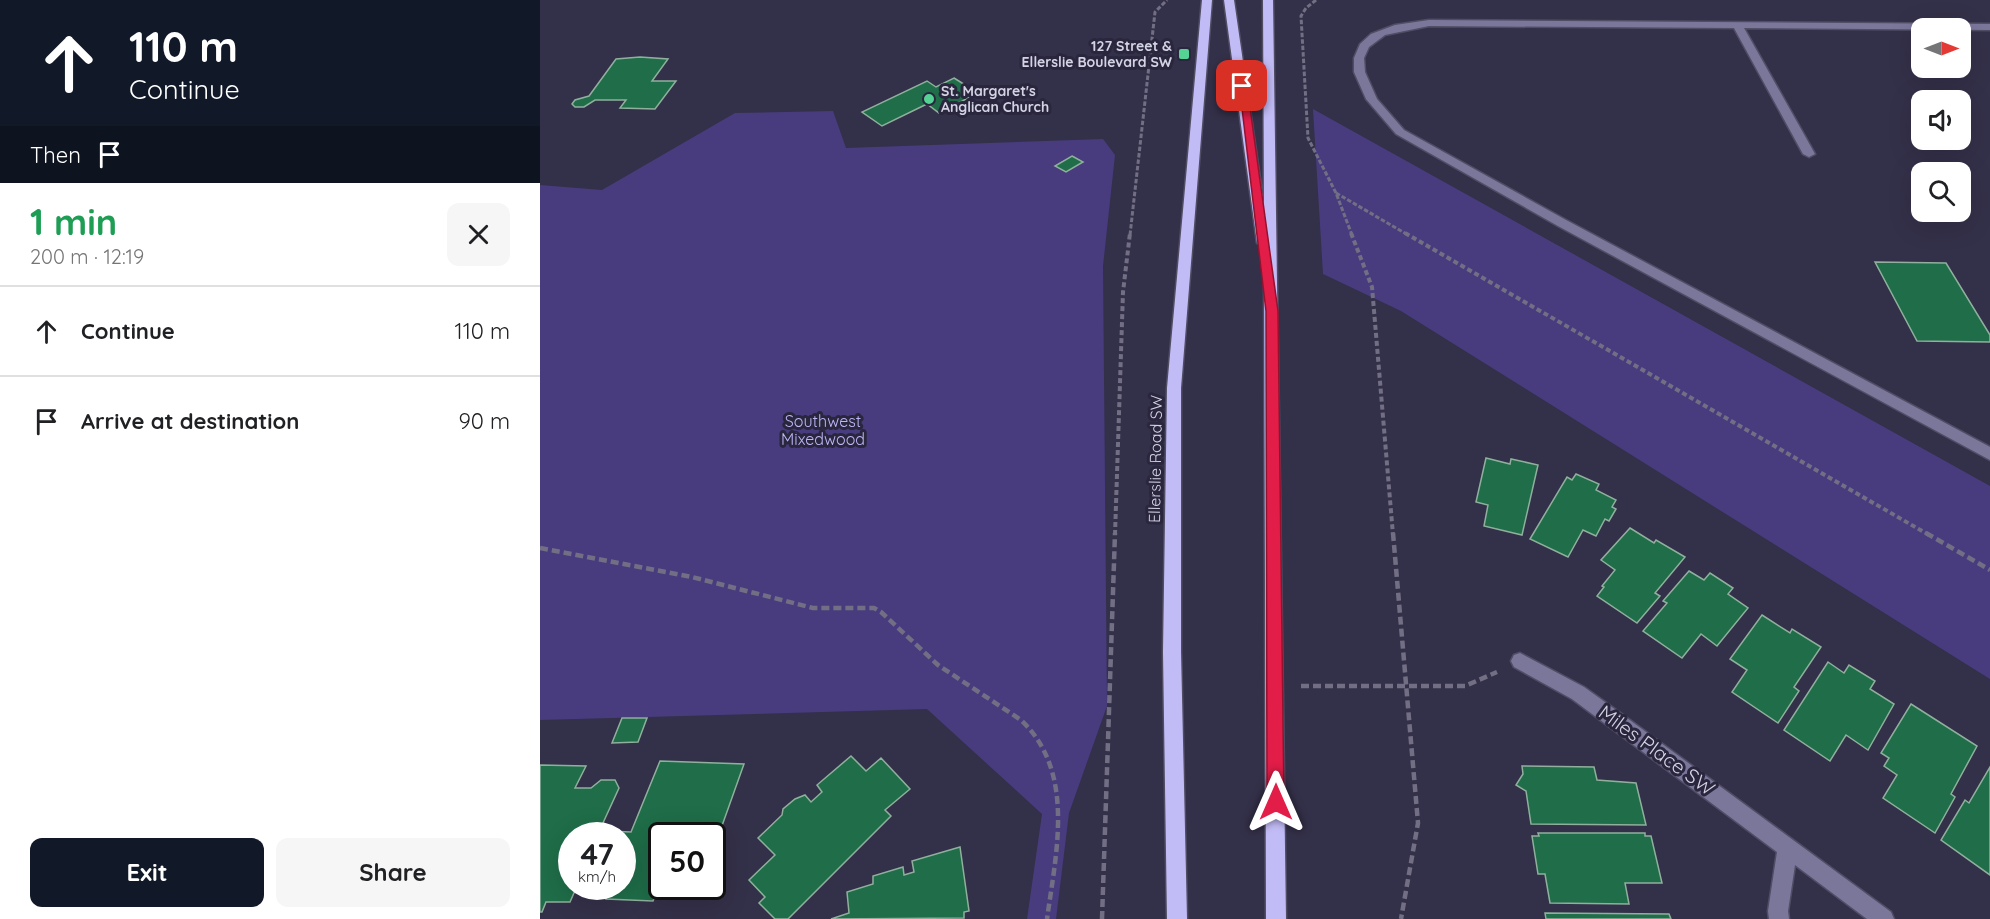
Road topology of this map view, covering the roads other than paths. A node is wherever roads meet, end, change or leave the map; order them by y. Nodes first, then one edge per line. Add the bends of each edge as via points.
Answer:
1 (1207, 0) edge
2 (1229, 0) edge
3 (1268, 0) edge
4 (1737, 25) junction
5 (1990, 27) edge
6 (1809, 154) dead end
7 (1272, 311) junction
8 (1990, 454) edge
9 (1520, 661) road end
10 (1788, 847) junction
11 (1177, 919) edge
12 (1276, 919) edge
13 (1779, 919) edge
14 (1884, 919) edge

1 - 11 main road, Ellerslie Road SW via 1174,388 1172,629
2 - 7 main road
3 - 7 main road
4 - 5 street
4 - 6 street
4 - 8 street via 1429,23 1394,28 1375,36 1358,56 1363,83 1386,120 1400,132 1562,224
7 - 12 main road
9 - 10 street, Miles Place SW via 1610,715
10 - 13 street
10 - 14 street, Miles Place SW

